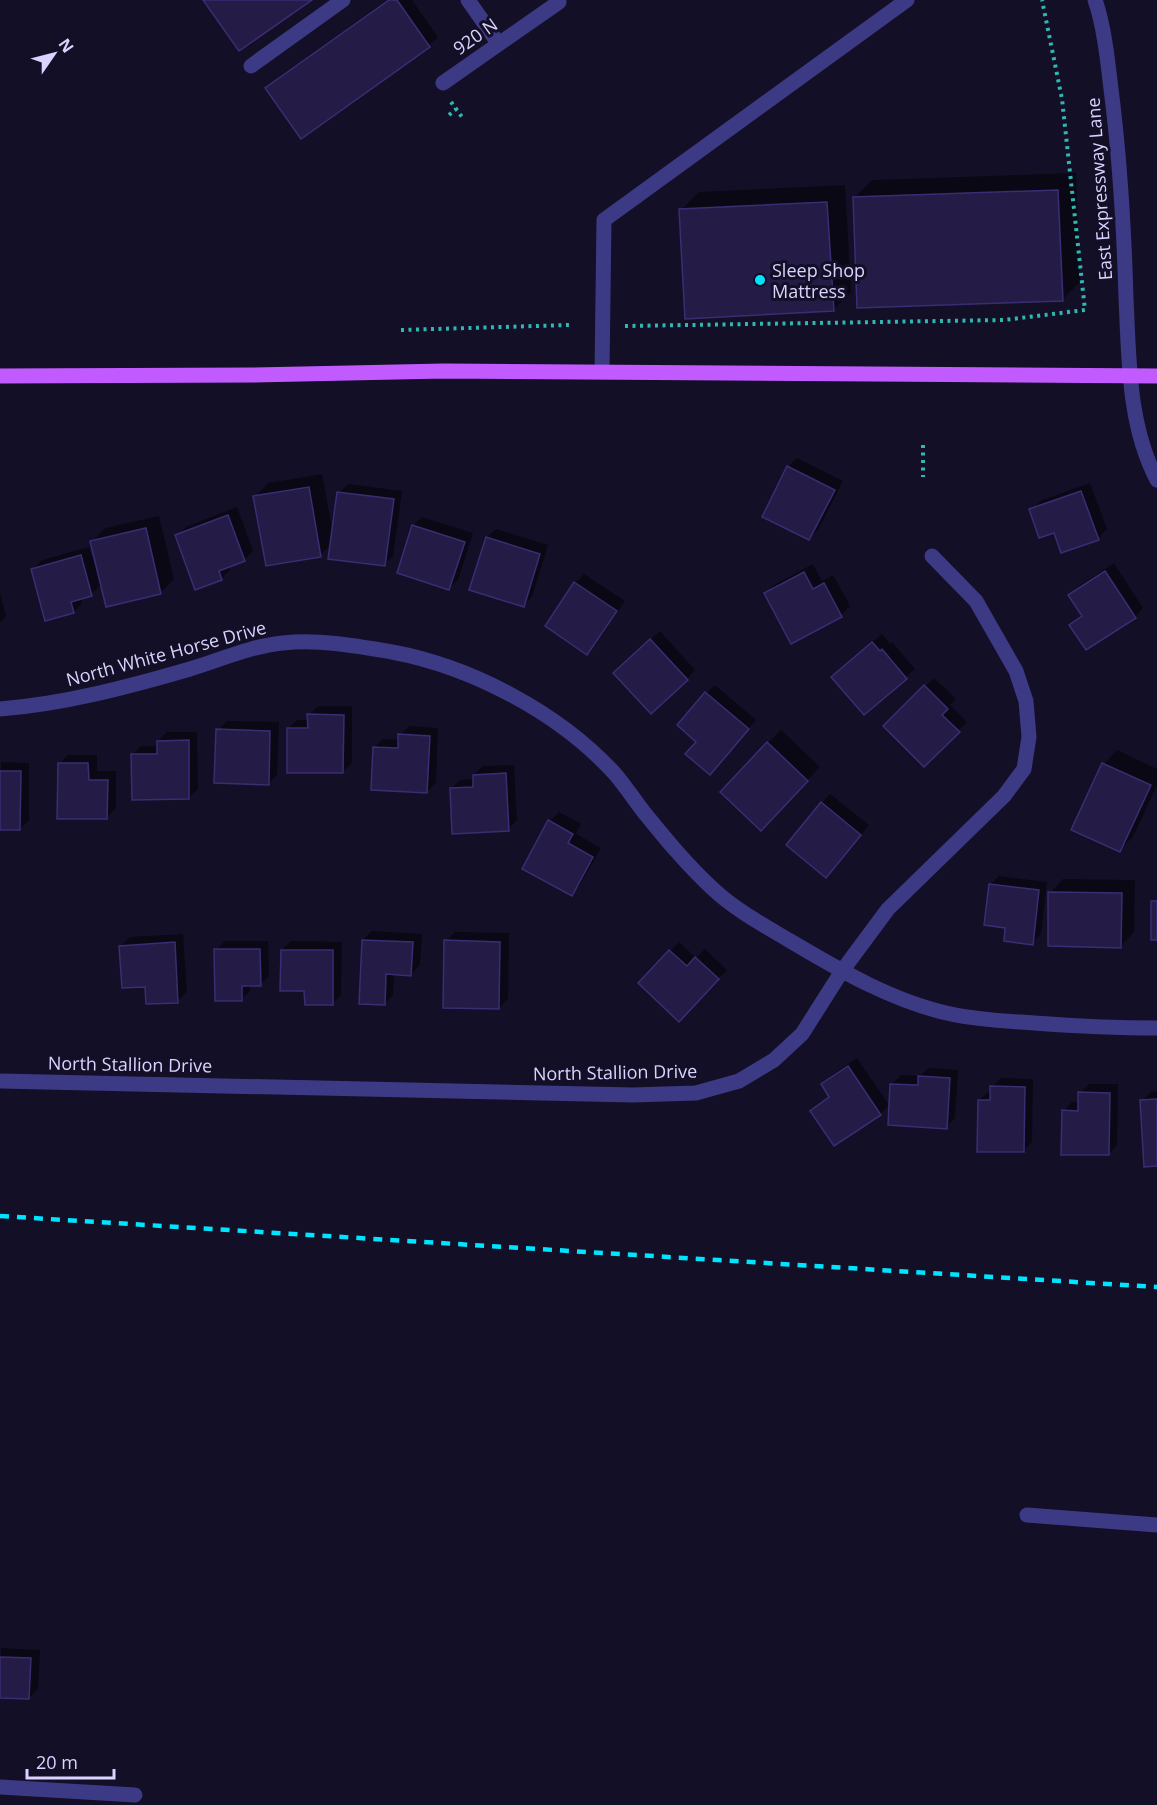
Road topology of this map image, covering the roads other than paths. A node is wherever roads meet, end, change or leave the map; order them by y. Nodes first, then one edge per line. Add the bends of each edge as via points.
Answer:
1 (343, 0) edge
2 (468, 0) edge
3 (907, 0) edge
4 (1095, 0) edge
5 (559, 2) dead end
6 (498, 43) junction
7 (251, 66) dead end
8 (443, 83) dead end
9 (602, 372) junction
10 (0, 376) edge
11 (1157, 376) edge
12 (1129, 377) junction
13 (1157, 480) edge
14 (932, 556) dead end
15 (0, 709) edge
16 (842, 971) junction
17 (1157, 1028) edge
18 (0, 1081) edge
19 (1027, 1515) dead end
20 (1157, 1525) edge
21 (0, 1787) edge
22 (135, 1795) dead end

1 - 7 street
2 - 6 street
3 - 9 street via 604,220
4 - 12 street, East Expressway Lane via 1108,66 1123,198
5 - 6 street, 920 N
6 - 8 street, 920 N
9 - 10 main road
9 - 12 main road
11 - 12 main road
12 - 13 street, East Expressway Lane via 1140,433
14 - 16 street, North Stallion Drive via 976,601 1016,671 1026,701 1029,737 1024,769 1004,796 888,909
15 - 16 street, North White Horse Drive via 106,692 283,643 357,646 441,665 515,696 584,744 615,774 679,855 715,891 753,919
16 - 17 street, North White Horse Drive via 913,1003 950,1014 1105,1028
16 - 18 street, North Stallion Drive via 802,1034 774,1060 739,1081 696,1093 633,1095
19 - 20 street
21 - 22 street

